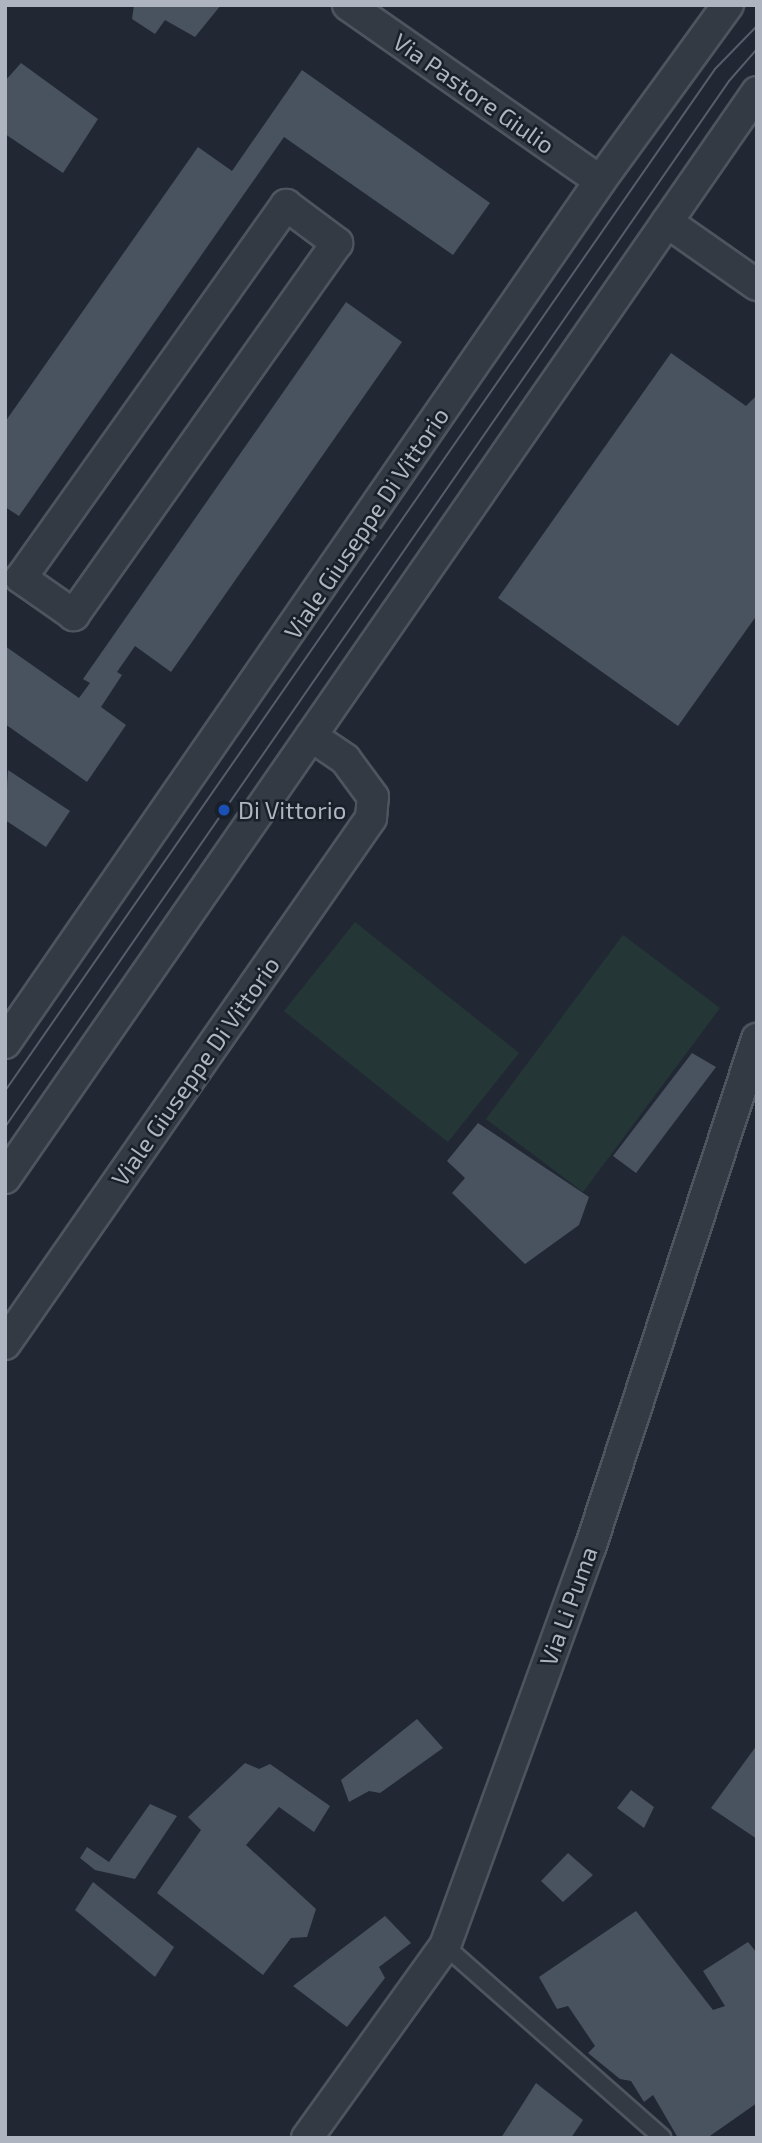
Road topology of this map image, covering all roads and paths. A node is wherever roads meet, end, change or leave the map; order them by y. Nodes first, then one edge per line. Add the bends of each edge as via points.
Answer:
1 (348, 5) edge
2 (728, 5) edge
3 (757, 92) edge
4 (600, 181) junction
5 (667, 222) junction
6 (757, 285) edge
7 (13, 573) edge
8 (312, 736) junction
9 (757, 1039) edge
10 (5, 1043) edge
11 (5, 1178) edge
12 (5, 1344) edge
13 (445, 1946) junction
14 (307, 2138) edge
15 (663, 2138) edge

1 - 4 street, Via Pastore Giulio
2 - 4 street, Viale Giuseppe Di Vittorio
3 - 5 street
4 - 10 street, Viale Giuseppe Di Vittorio
5 - 6 street
5 - 8 street
7 - 7 street via 74,615 337,243 286,205
8 - 11 street
8 - 12 street, Viale Giuseppe Di Vittorio via 345,759 373,797 371,818
9 - 13 street, Via Li Puma via 590,1548
13 - 14 street, Via Li Puma
13 - 15 lane

